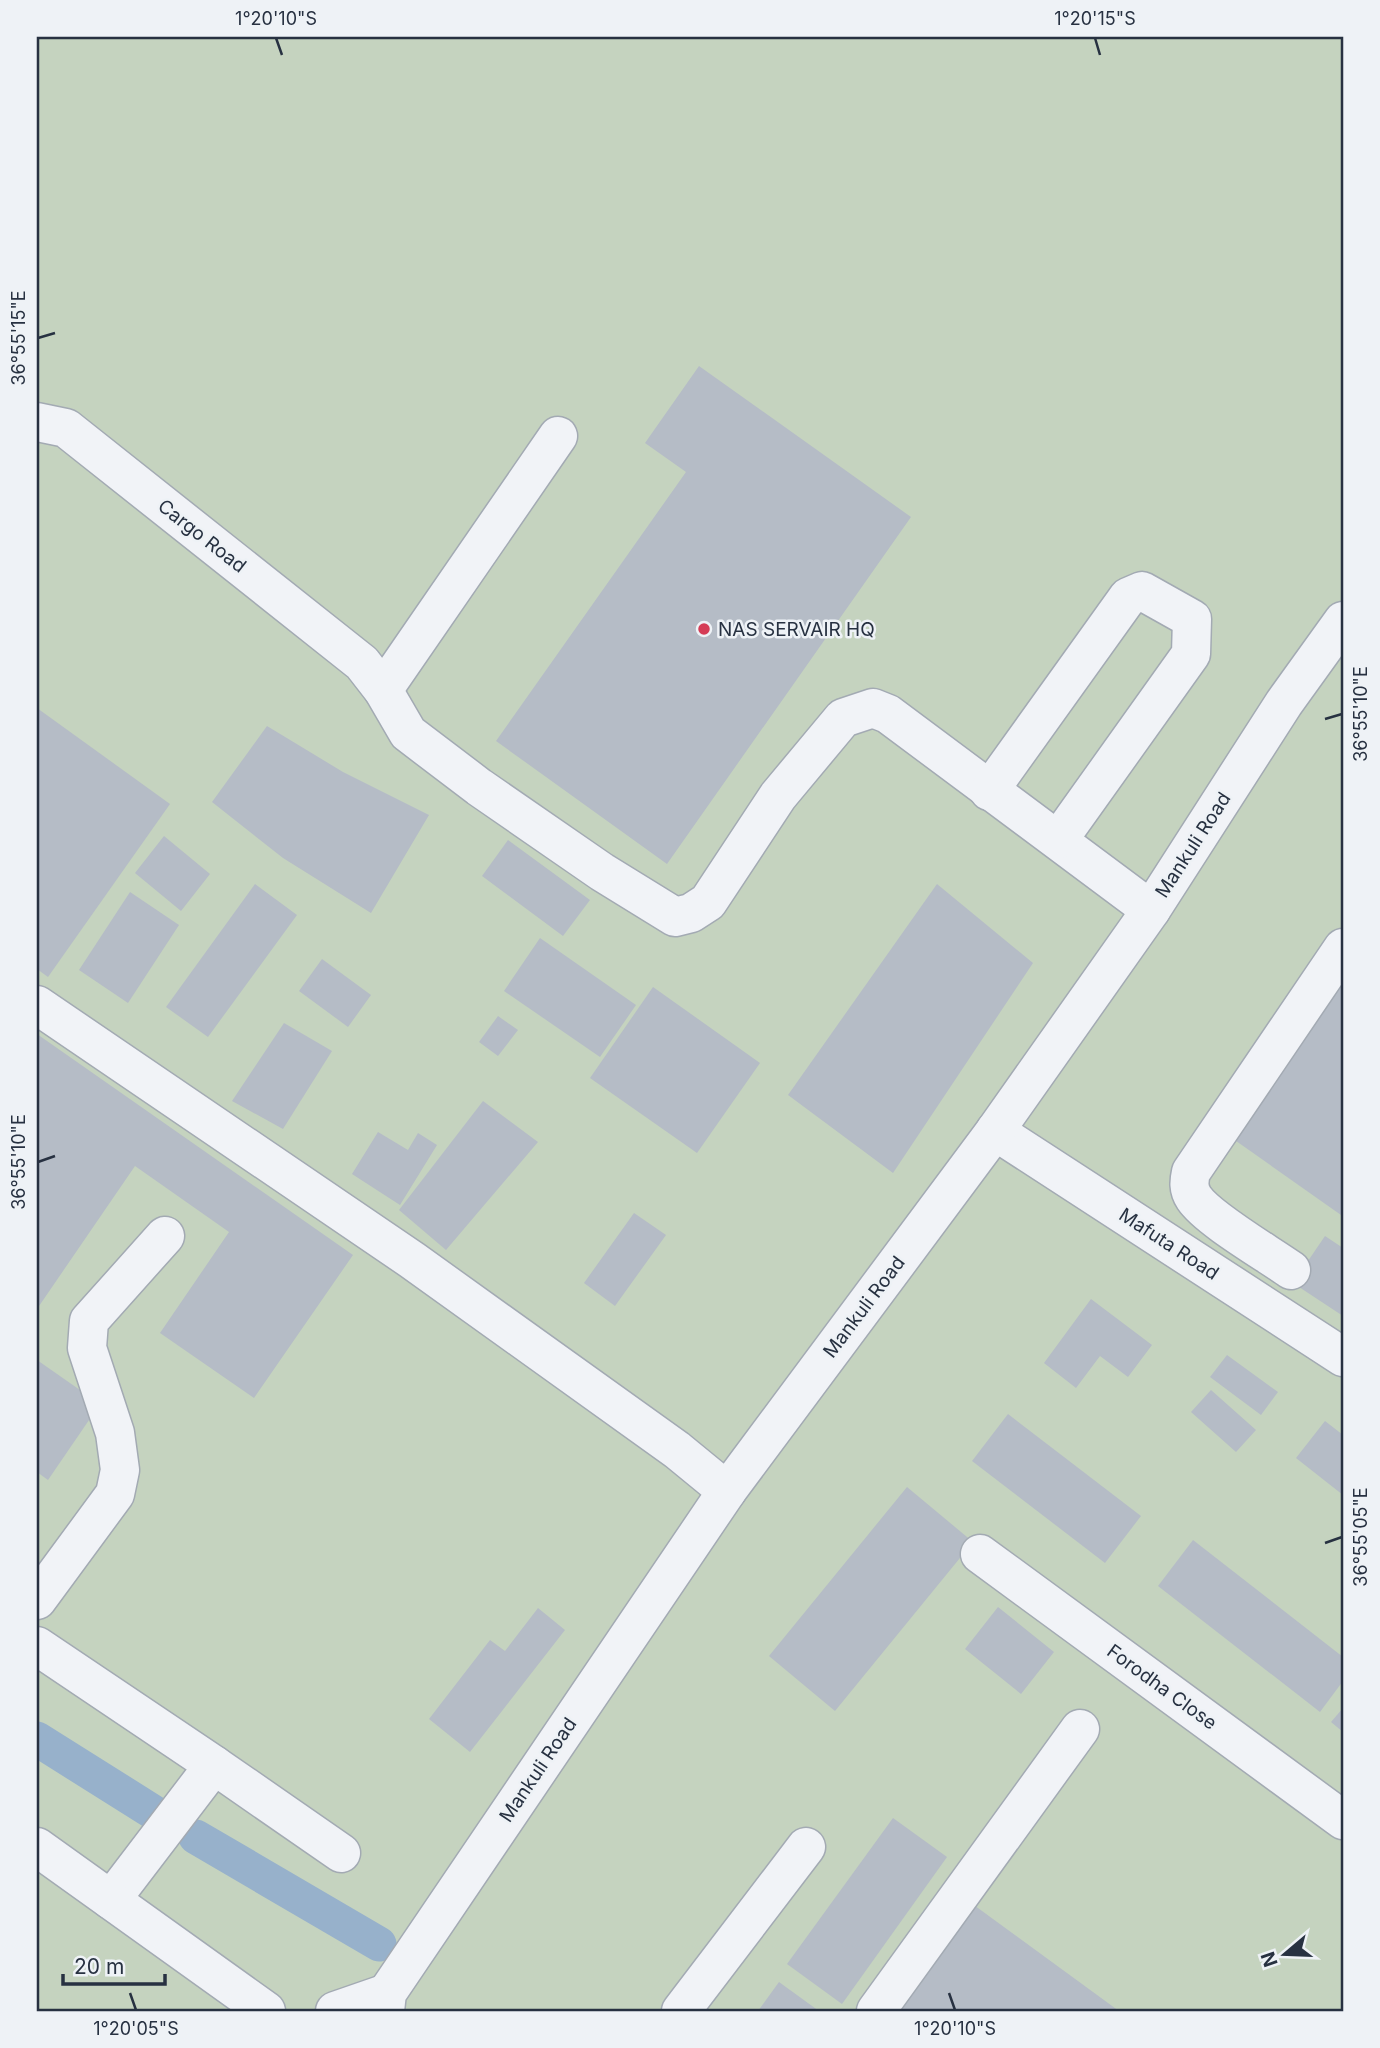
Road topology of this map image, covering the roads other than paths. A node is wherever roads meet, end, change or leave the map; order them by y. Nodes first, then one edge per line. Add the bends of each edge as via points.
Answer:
1 (37, 422) edge
2 (558, 436) dead end
3 (1343, 621) edge
4 (373, 676) junction
5 (989, 791) junction
6 (1059, 839) junction
7 (1151, 910) junction
8 (1343, 948) edge
9 (37, 1005) edge
10 (995, 1131) junction
11 (1212, 1214) junction
12 (165, 1236) dead end
13 (1186, 1255) junction
14 (1290, 1270) dead end
15 (1343, 1357) edge
16 (727, 1491) junction
17 (980, 1554) dead end
18 (37, 1600) edge
19 (37, 1646) edge
20 (1080, 1729) dead end
21 (214, 1765) junction
22 (1343, 1820) edge
23 (37, 1847) edge
24 (806, 1847) dead end
25 (341, 1853) dead end
26 (111, 1900) junction
27 (386, 2002) edge
28 (266, 2011) edge
29 (335, 2011) edge
30 (681, 2011) edge
31 (876, 2011) edge

1 - 4 street, Cargo Road via 66,428
2 - 4 street
3 - 7 street, Mankuli Road via 1284,703
4 - 5 street via 408,733 602,872 675,917 691,914 708,902 778,796 843,718 858,711 873,708 888,714
5 - 6 street
5 - 6 street via 1128,597 1142,591 1192,619 1191,654
6 - 7 street
7 - 10 street, Mankuli Road
8 - 11 street via 1191,1171 1188,1184 1194,1198
9 - 16 street via 412,1260
10 - 13 street, Mafuta Road
10 - 16 street, Mankuli Road
11 - 13 street
11 - 14 street
12 - 18 street via 89,1321 88,1349 116,1433 120,1470 115,1494
13 - 15 street, Mafuta Road
16 - 27 street, Mankuli Road
17 - 22 street, Forodha Close
19 - 21 street
20 - 31 street
21 - 25 street
21 - 26 street
23 - 26 street
24 - 30 street
26 - 28 street
27 - 29 street

